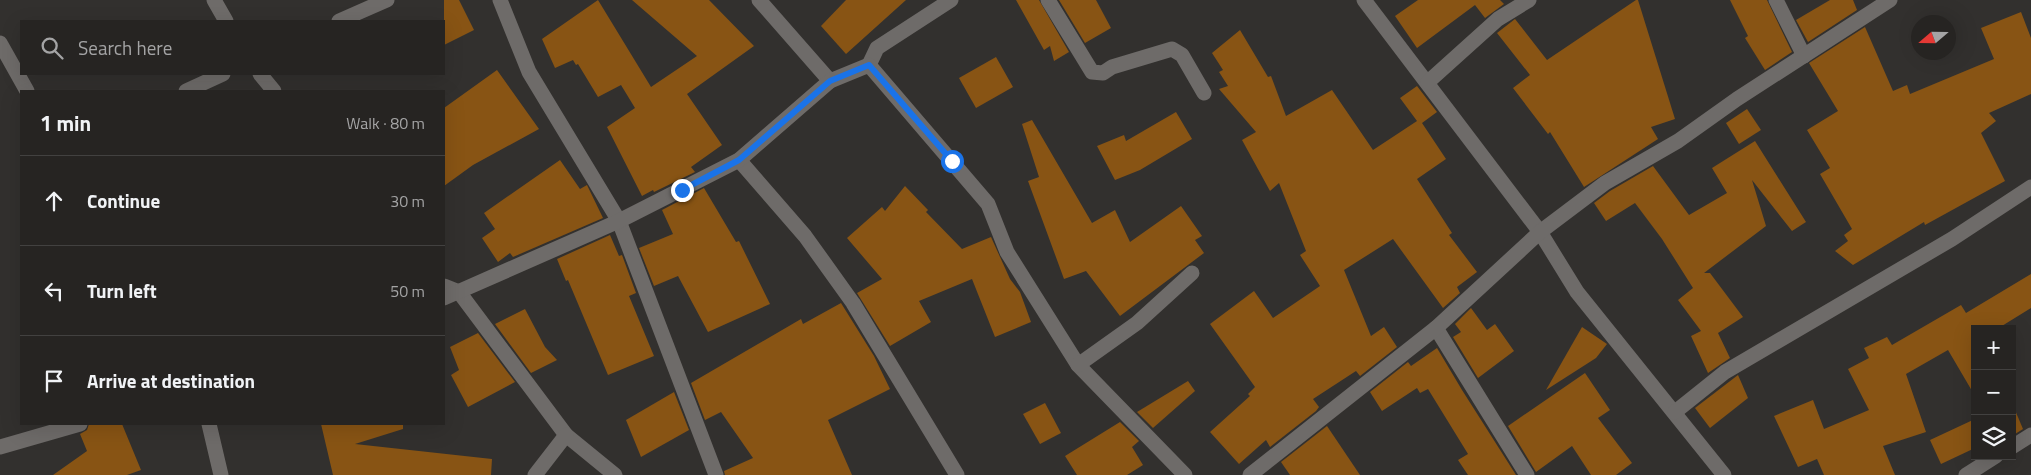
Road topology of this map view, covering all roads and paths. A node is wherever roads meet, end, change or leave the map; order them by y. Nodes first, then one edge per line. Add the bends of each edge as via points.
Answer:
1 (214, 0) edge
2 (388, 0) edge
3 (500, 0) edge
4 (759, 0) edge
5 (951, 0) edge
6 (1048, 0) edge
7 (1364, 0) edge
8 (1529, 0) edge
9 (1776, 0) edge
10 (1890, 0) edge
11 (225, 20) edge
12 (342, 20) edge
13 (0, 43) edge
14 (1804, 56) junction
15 (869, 65) junction
16 (221, 75) edge
17 (261, 75) edge
18 (830, 81) junction
19 (1428, 82) junction
20 (26, 90) edge
21 (188, 90) edge
22 (273, 90) edge
23 (1204, 93) dead end
24 (739, 160) junction
25 (2030, 191) edge
26 (619, 221) junction
27 (1540, 232) junction
28 (1192, 273) dead end
29 (445, 286) edge
30 (459, 292) junction
31 (445, 298) edge
32 (1436, 328) junction
33 (1078, 365) junction
34 (1675, 412) junction
35 (77, 425) edge
36 (209, 425) edge
37 (566, 434) junction
38 (2031, 435) edge
39 (2016, 444) edge
40 (0, 447) edge
41 (1990, 460) edge
42 (221, 475) edge
43 (536, 475) edge
44 (615, 475) edge
45 (716, 475) edge
46 (957, 475) edge
47 (1185, 475) edge
48 (1250, 475) edge
49 (1527, 475) edge
50 (1724, 475) edge
51 (1966, 475) edge

1 - 11 street
2 - 12 street
3 - 26 street via 529,72
4 - 18 street
5 - 15 street via 877,48
6 - 23 street via 1092,72 1102,74 1172,49 1182,55
7 - 19 street
8 - 19 street via 1498,18
9 - 14 street
10 - 14 street
13 - 20 street
14 - 27 street via 1678,141 1605,183
15 - 18 street
15 - 33 street via 988,204 1007,252
16 - 21 street
17 - 22 street
18 - 24 street
19 - 27 street
24 - 26 street
24 - 46 street via 805,236 853,303
25 - 34 street via 1725,372
26 - 30 street
26 - 45 street
27 - 32 street
27 - 34 street via 1576,292
28 - 33 street via 1137,323
29 - 30 street
30 - 31 street
30 - 37 street
32 - 48 street
32 - 49 street
33 - 47 street
34 - 50 street
35 - 40 street
36 - 42 street
37 - 43 street
37 - 44 street
38 - 39 street
41 - 51 street

